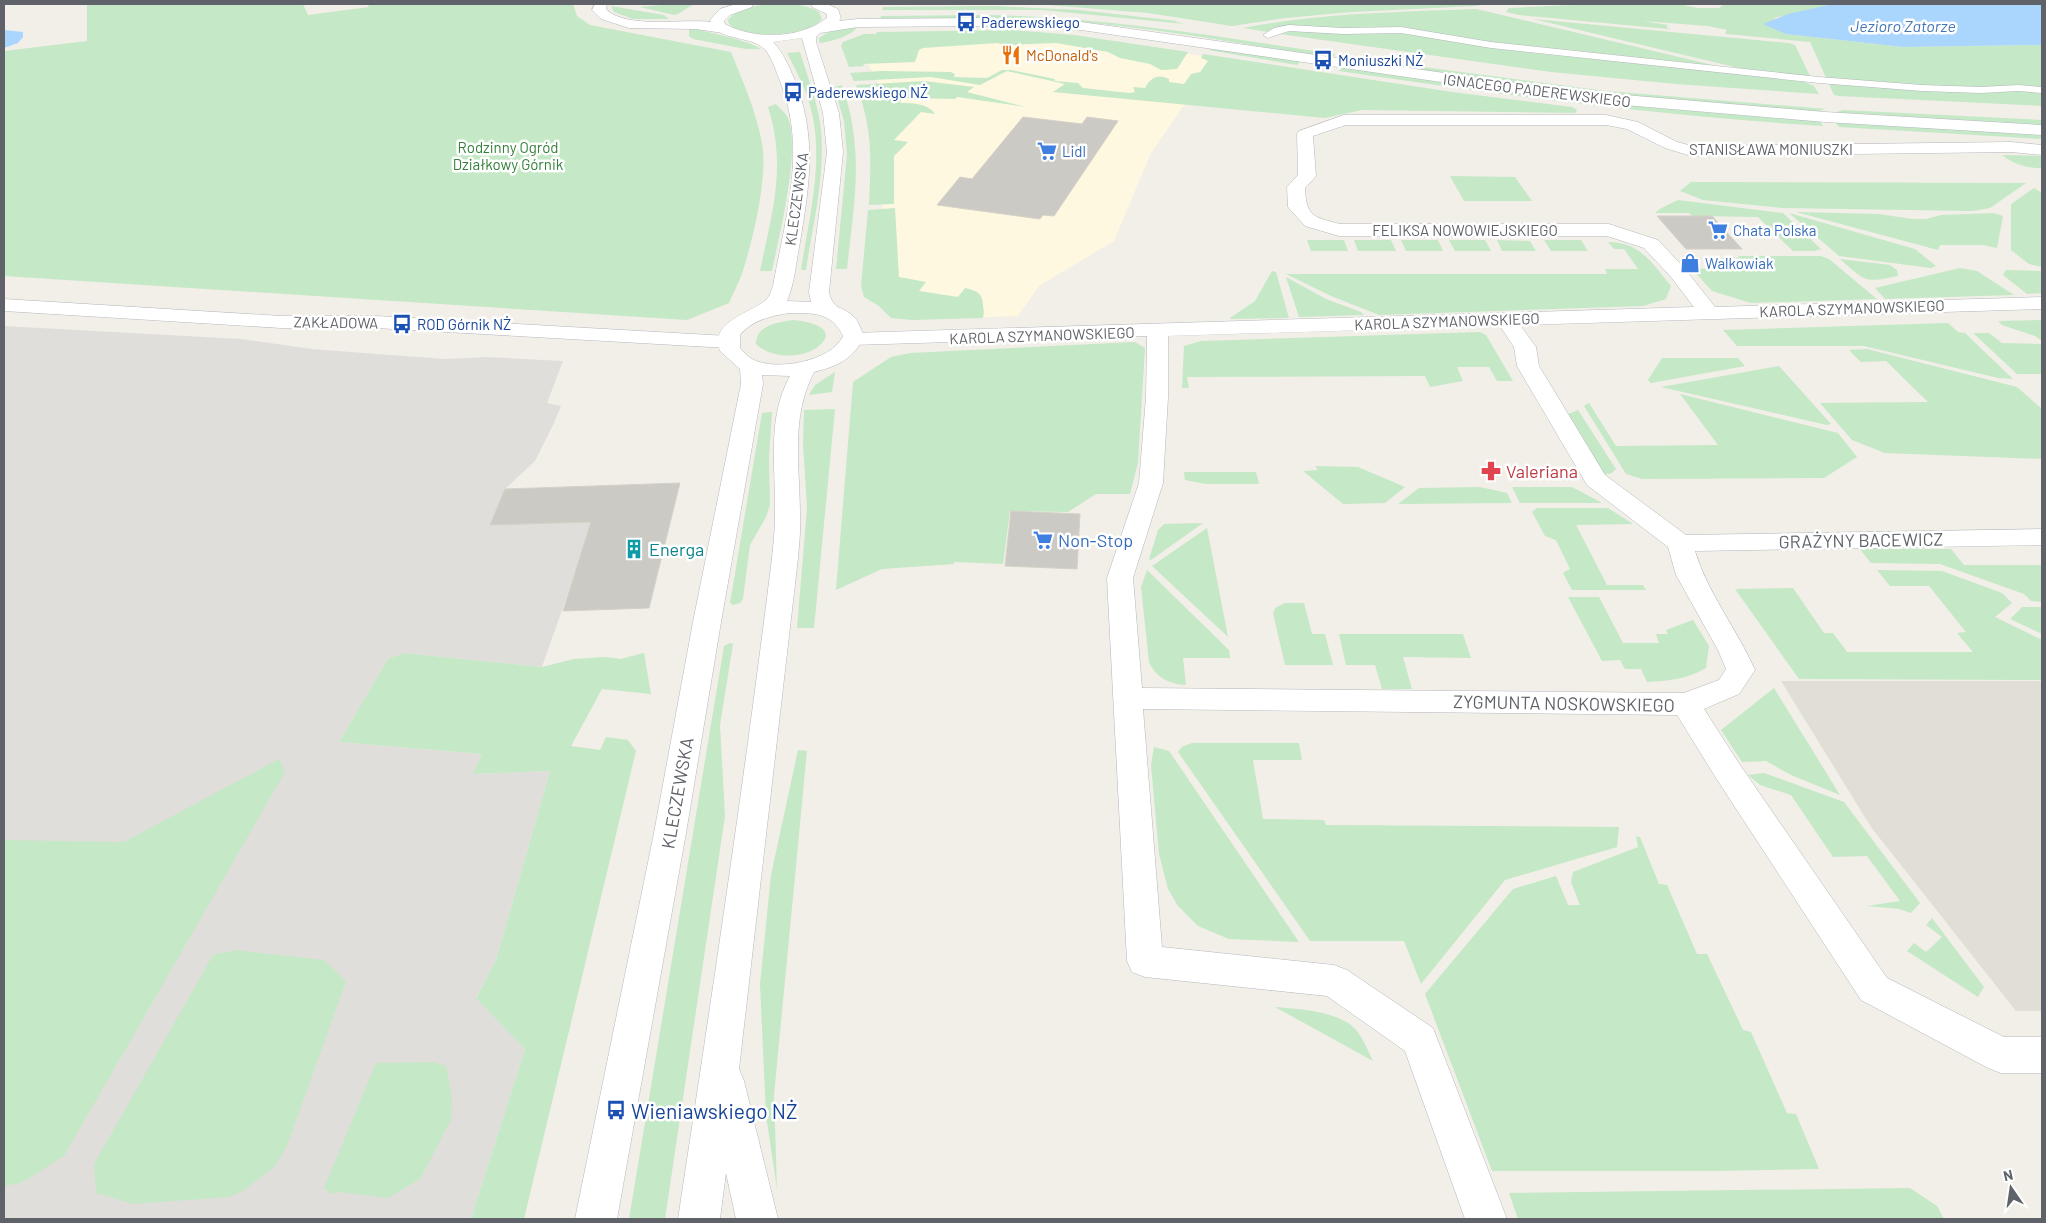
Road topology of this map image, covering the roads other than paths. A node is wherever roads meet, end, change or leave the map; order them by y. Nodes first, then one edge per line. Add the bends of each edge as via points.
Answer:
1 (602, 4) edge
2 (748, 4) edge
3 (824, 6) edge
4 (726, 10) edge
5 (630, 23) junction
6 (821, 29) junction
7 (723, 30) junction
8 (1268, 35) dead end
9 (749, 37) junction
10 (2042, 90) edge
11 (2042, 117) edge
12 (1327, 125) joint
13 (2042, 130) edge
14 (2042, 150) edge
15 (2042, 303) edge
16 (4, 305) edge
17 (828, 311) junction
18 (762, 313) junction
19 (1709, 313) junction
20 (1506, 320) junction
21 (1158, 331) junction
22 (852, 340) junction
23 (728, 342) junction
24 (750, 365) junction
25 (806, 368) junction
26 (2042, 537) edge
27 (1680, 543) junction
28 (1127, 698) junction
29 (1686, 704) junction
30 (2042, 1055) edge
31 (720, 1062) junction
32 (596, 1219) edge
33 (699, 1219) edge
34 (757, 1219) edge
35 (1486, 1219) edge

1 - 5 main road via 599,10 603,15
2 - 4 main road
3 - 6 main road, KLECZEWSKA via 833,12 834,20
3 - 11 main road, IGNACEGO PADEREWSKIEGO via 854,13 984,12 1093,17 1590,85 1839,106
4 - 5 main road via 693,19
4 - 7 main road via 717,20
5 - 7 main road
6 - 9 main road, IGNACEGO PADEREWSKIEGO via 789,36
6 - 13 main road, IGNACEGO PADEREWSKIEGO via 858,23 1072,25 1574,96 1792,115
6 - 17 main road, KLECZEWSKA via 809,36 809,42 831,112 835,152 819,292
7 - 9 main road
8 - 10 street via 1289,28 1400,30 1490,45 1819,80 1922,88
9 - 18 main road, KLECZEWSKA via 764,41 772,49 798,105 803,140 802,180 783,286 777,300
12 - 14 main road, STANISŁAWA MONIUSZKI via 1344,120 1606,120 1632,124 1671,145 1691,151 2012,147
12 - 19 main road, FELIKSA NOWOWIEJSKIEGO via 1304,134 1306,176 1296,187 1297,207 1311,222 1340,230 1609,230 1651,244
15 - 19 main road, KAROLA SZYMANOWSKIEGO
16 - 23 main road, ZAKŁADOWA via 281,322 385,323
17 - 18 main road via 789,307
17 - 22 main road via 850,324
18 - 23 main road via 740,324
19 - 20 main road, KAROLA SZYMANOWSKIEGO
20 - 21 main road, KAROLA SZYMANOWSKIEGO
20 - 27 main road via 1525,347 1528,366 1596,480
21 - 22 main road, KAROLA SZYMANOWSKIEGO
21 - 28 main road via 1151,483 1120,578
22 - 25 main road via 838,356
23 - 24 main road via 732,354
24 - 25 main road via 776,370
24 - 32 main road, KLECZEWSKA via 752,384
25 - 31 main road via 793,389 790,403 786,439 787,537
26 - 27 main road, GRAŻYNY BACEWICZ
27 - 29 main road via 1689,575 1741,670 1729,687
28 - 29 main road, ZYGMUNTA NOSKOWSKIEGO
28 - 35 main road via 1145,960 1334,981 1420,1040
29 - 30 main road, ZYGMUNTA NOSKOWSKIEGO via 1874,989 2001,1054
31 - 33 main road
31 - 34 main road

